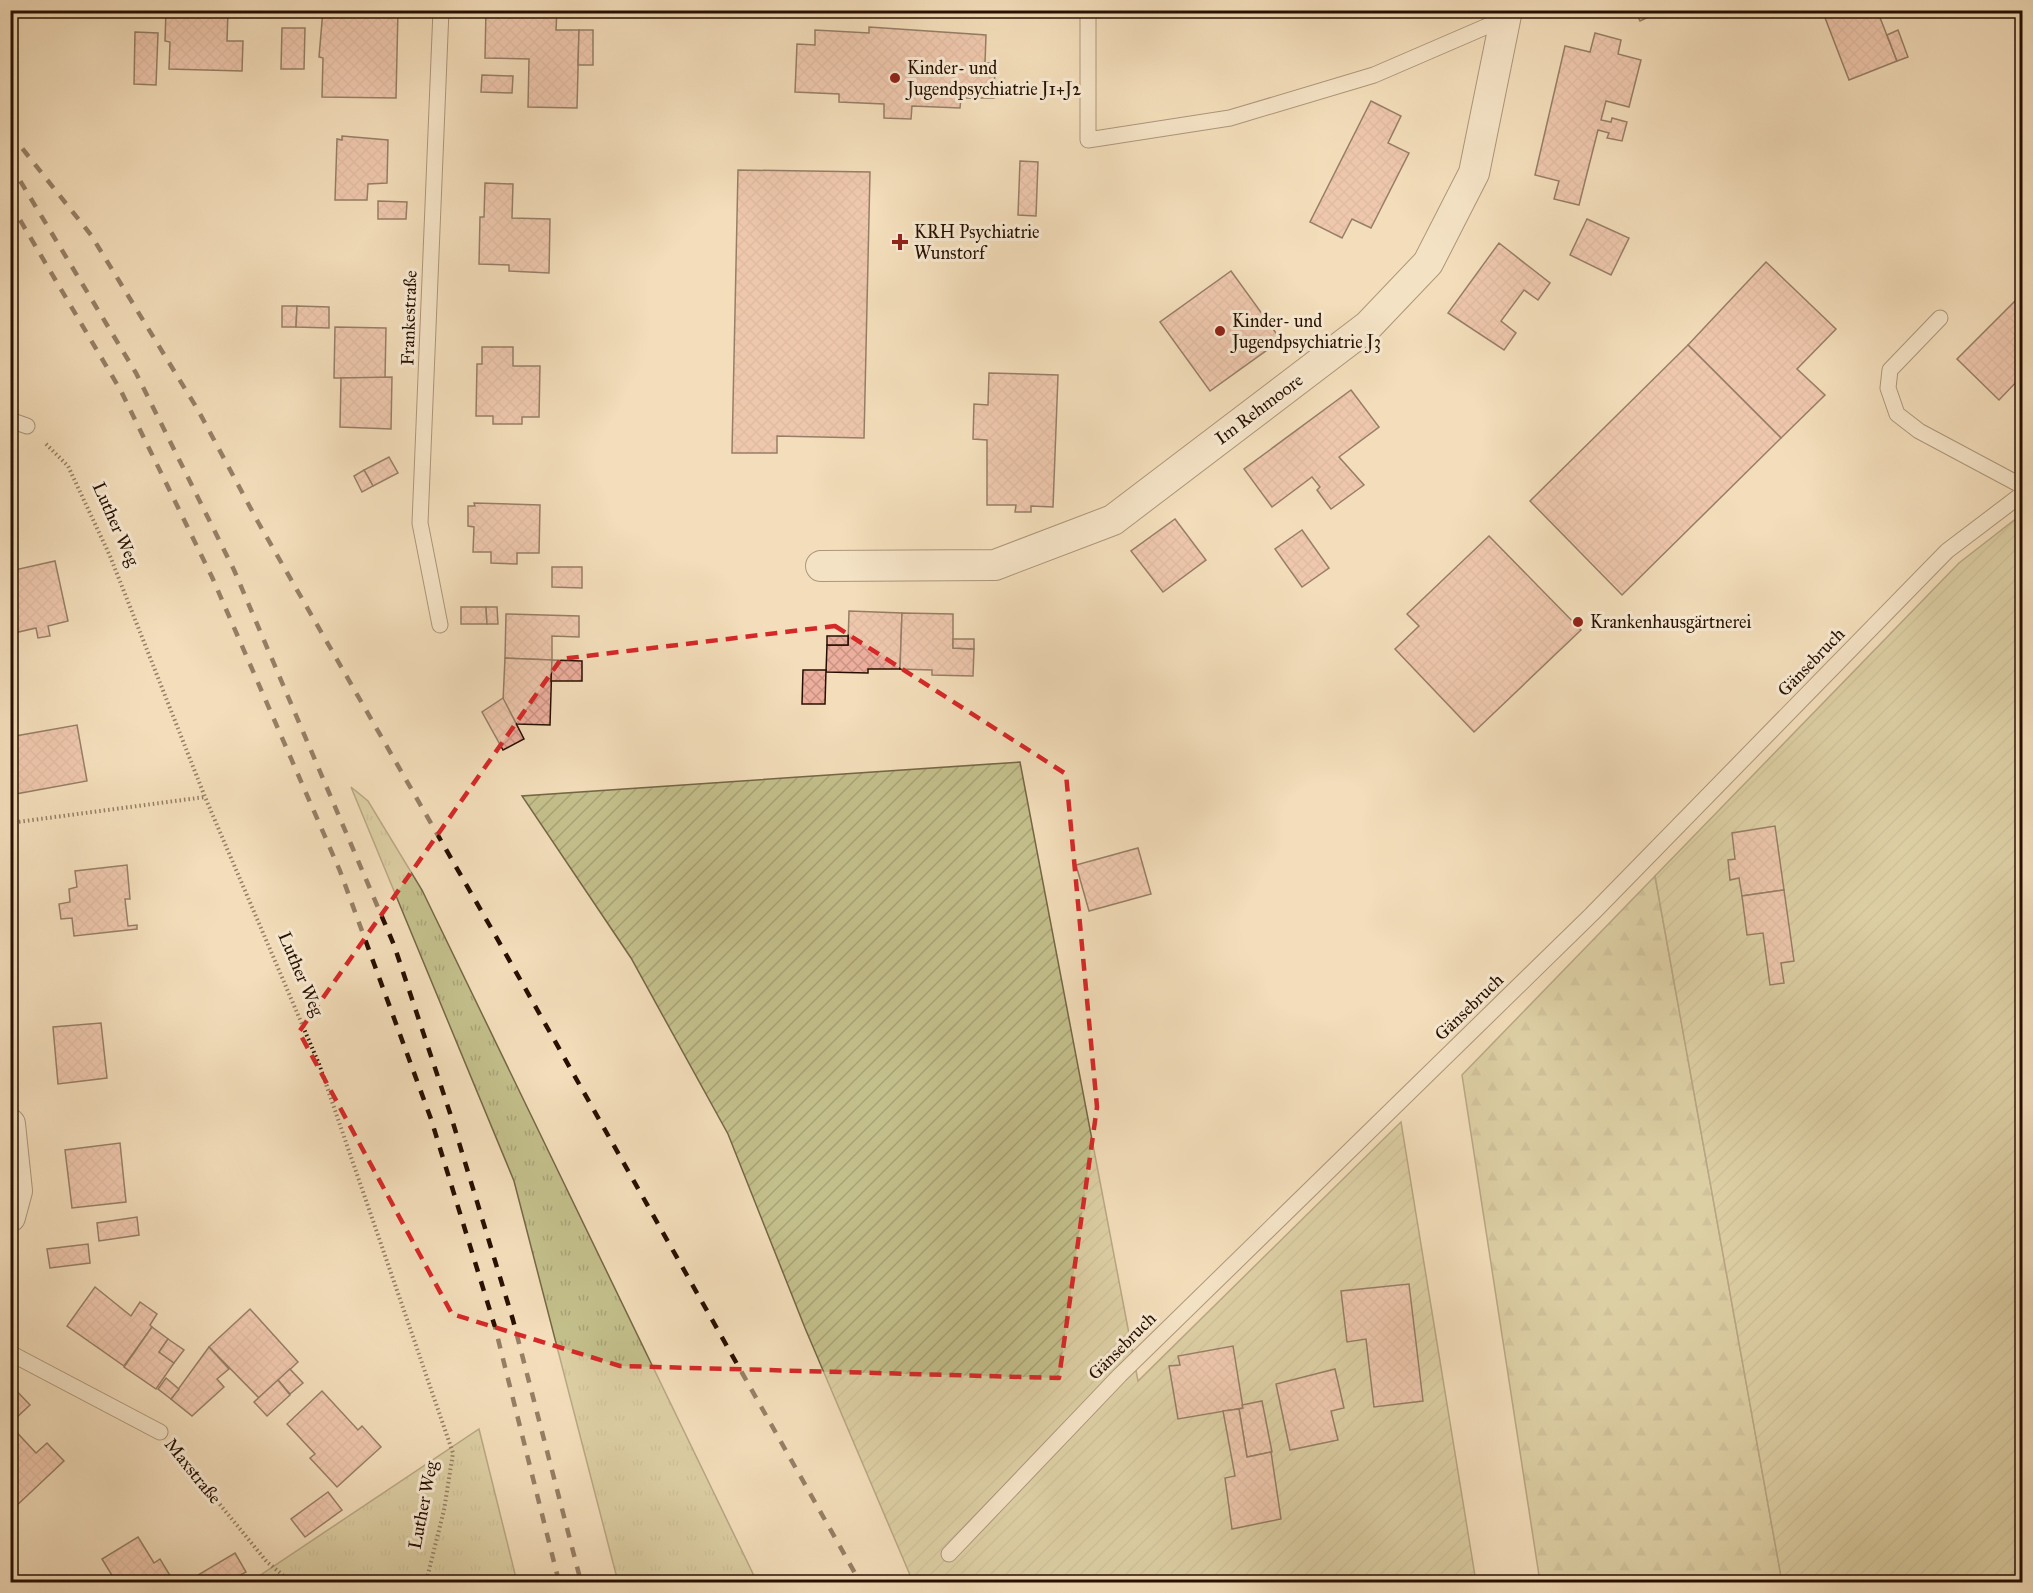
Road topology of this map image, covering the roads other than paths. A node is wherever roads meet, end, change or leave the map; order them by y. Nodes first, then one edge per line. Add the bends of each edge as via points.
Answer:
1 (441, 10) edge
2 (1088, 10) edge
3 (1507, 14) edge
4 (1940, 318) dead end
5 (10, 420) edge
6 (27, 426) road end
7 (2022, 486) edge
8 (2022, 494) edge
9 (821, 566) dead end
10 (440, 625) dead end
11 (10, 1124) edge
12 (10, 1217) edge
13 (10, 1353) edge
14 (160, 1432) road end
15 (949, 1554) dead end

1 - 10 lane, Frankestraße via 420,523
2 - 3 lane, Im Rehmoore via 1088,140 1230,118 1374,75
3 - 9 street, Im Rehmoore via 1474,173 1428,263 1368,326 1113,520 995,565
4 - 7 lane via 1890,370 1888,388 1897,414 1919,431
5 - 6 lane
8 - 15 lane, Gänsebruch via 1947,550 1592,914 1120,1374
11 - 12 street via 17,1191
13 - 14 lane, Maxstraße

